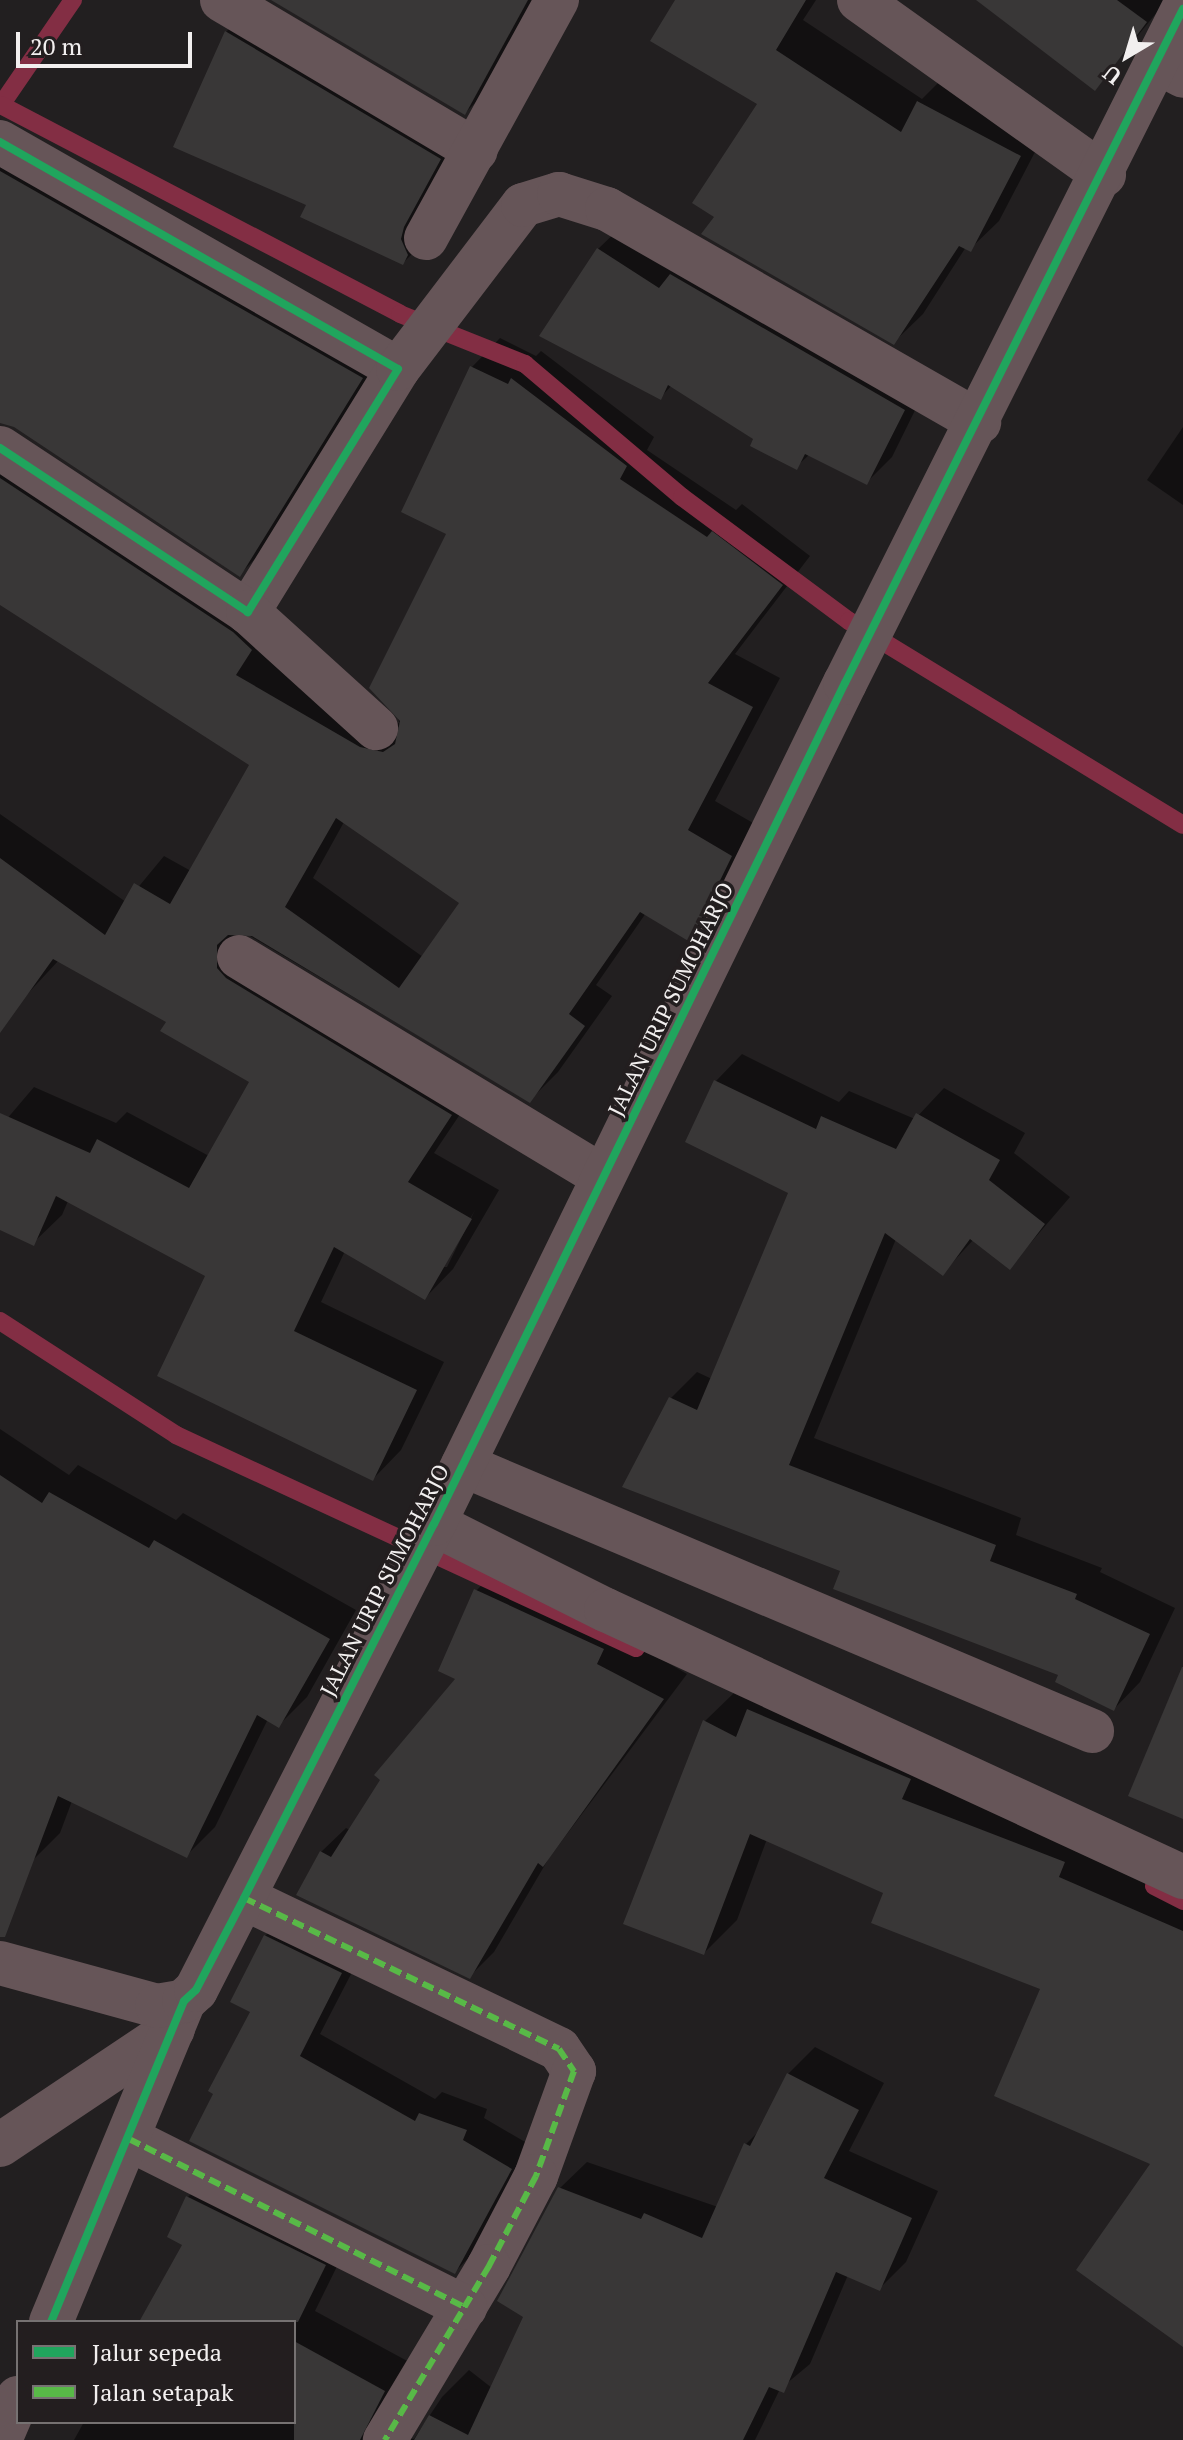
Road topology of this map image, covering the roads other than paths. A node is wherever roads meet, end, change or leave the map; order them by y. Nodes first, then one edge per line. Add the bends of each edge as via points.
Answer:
1 (222, 0) edge
2 (557, 0) edge
3 (859, 0) edge
4 (1183, 9) edge
5 (1171, 70) edge
6 (0, 142) edge
7 (476, 151) junction
8 (1104, 175) junction
9 (426, 238) dead end
10 (408, 355) junction
11 (979, 422) junction
12 (0, 448) edge
13 (248, 612) junction
14 (376, 728) dead end
15 (239, 957) dead end
16 (603, 1177) junction
17 (463, 1465) junction
18 (431, 1531) junction
19 (1092, 1731) dead end
20 (1183, 1877) edge
21 (244, 1898) junction
22 (0, 1963) edge
23 (179, 2015) junction
24 (129, 2139) junction
25 (0, 2145) edge
26 (465, 2307) junction
27 (52, 2320) edge
28 (16, 2403) edge
29 (0, 2440) edge
30 (385, 2440) edge

1 - 7 street
2 - 7 street
3 - 8 street
4 - 5 street, JALAN URIP SUMOHARJO
5 - 8 street, JALAN URIP SUMOHARJO
6 - 10 street
7 - 9 street
8 - 11 street, JALAN URIP SUMOHARJO
10 - 11 street via 523,205 539,196 579,197
10 - 13 street
11 - 16 street, JALAN URIP SUMOHARJO
12 - 13 street
13 - 14 street
15 - 16 street
16 - 17 street, JALAN URIP SUMOHARJO
17 - 18 street, JALAN URIP SUMOHARJO
17 - 19 street
18 - 20 street
18 - 21 street, JALAN URIP SUMOHARJO
21 - 23 street, JALAN URIP SUMOHARJO
21 - 26 street via 559,2049 569,2060 574,2071 552,2140
22 - 23 street
23 - 24 street
23 - 25 street
24 - 26 street
24 - 27 street
26 - 30 street
28 - 29 street

